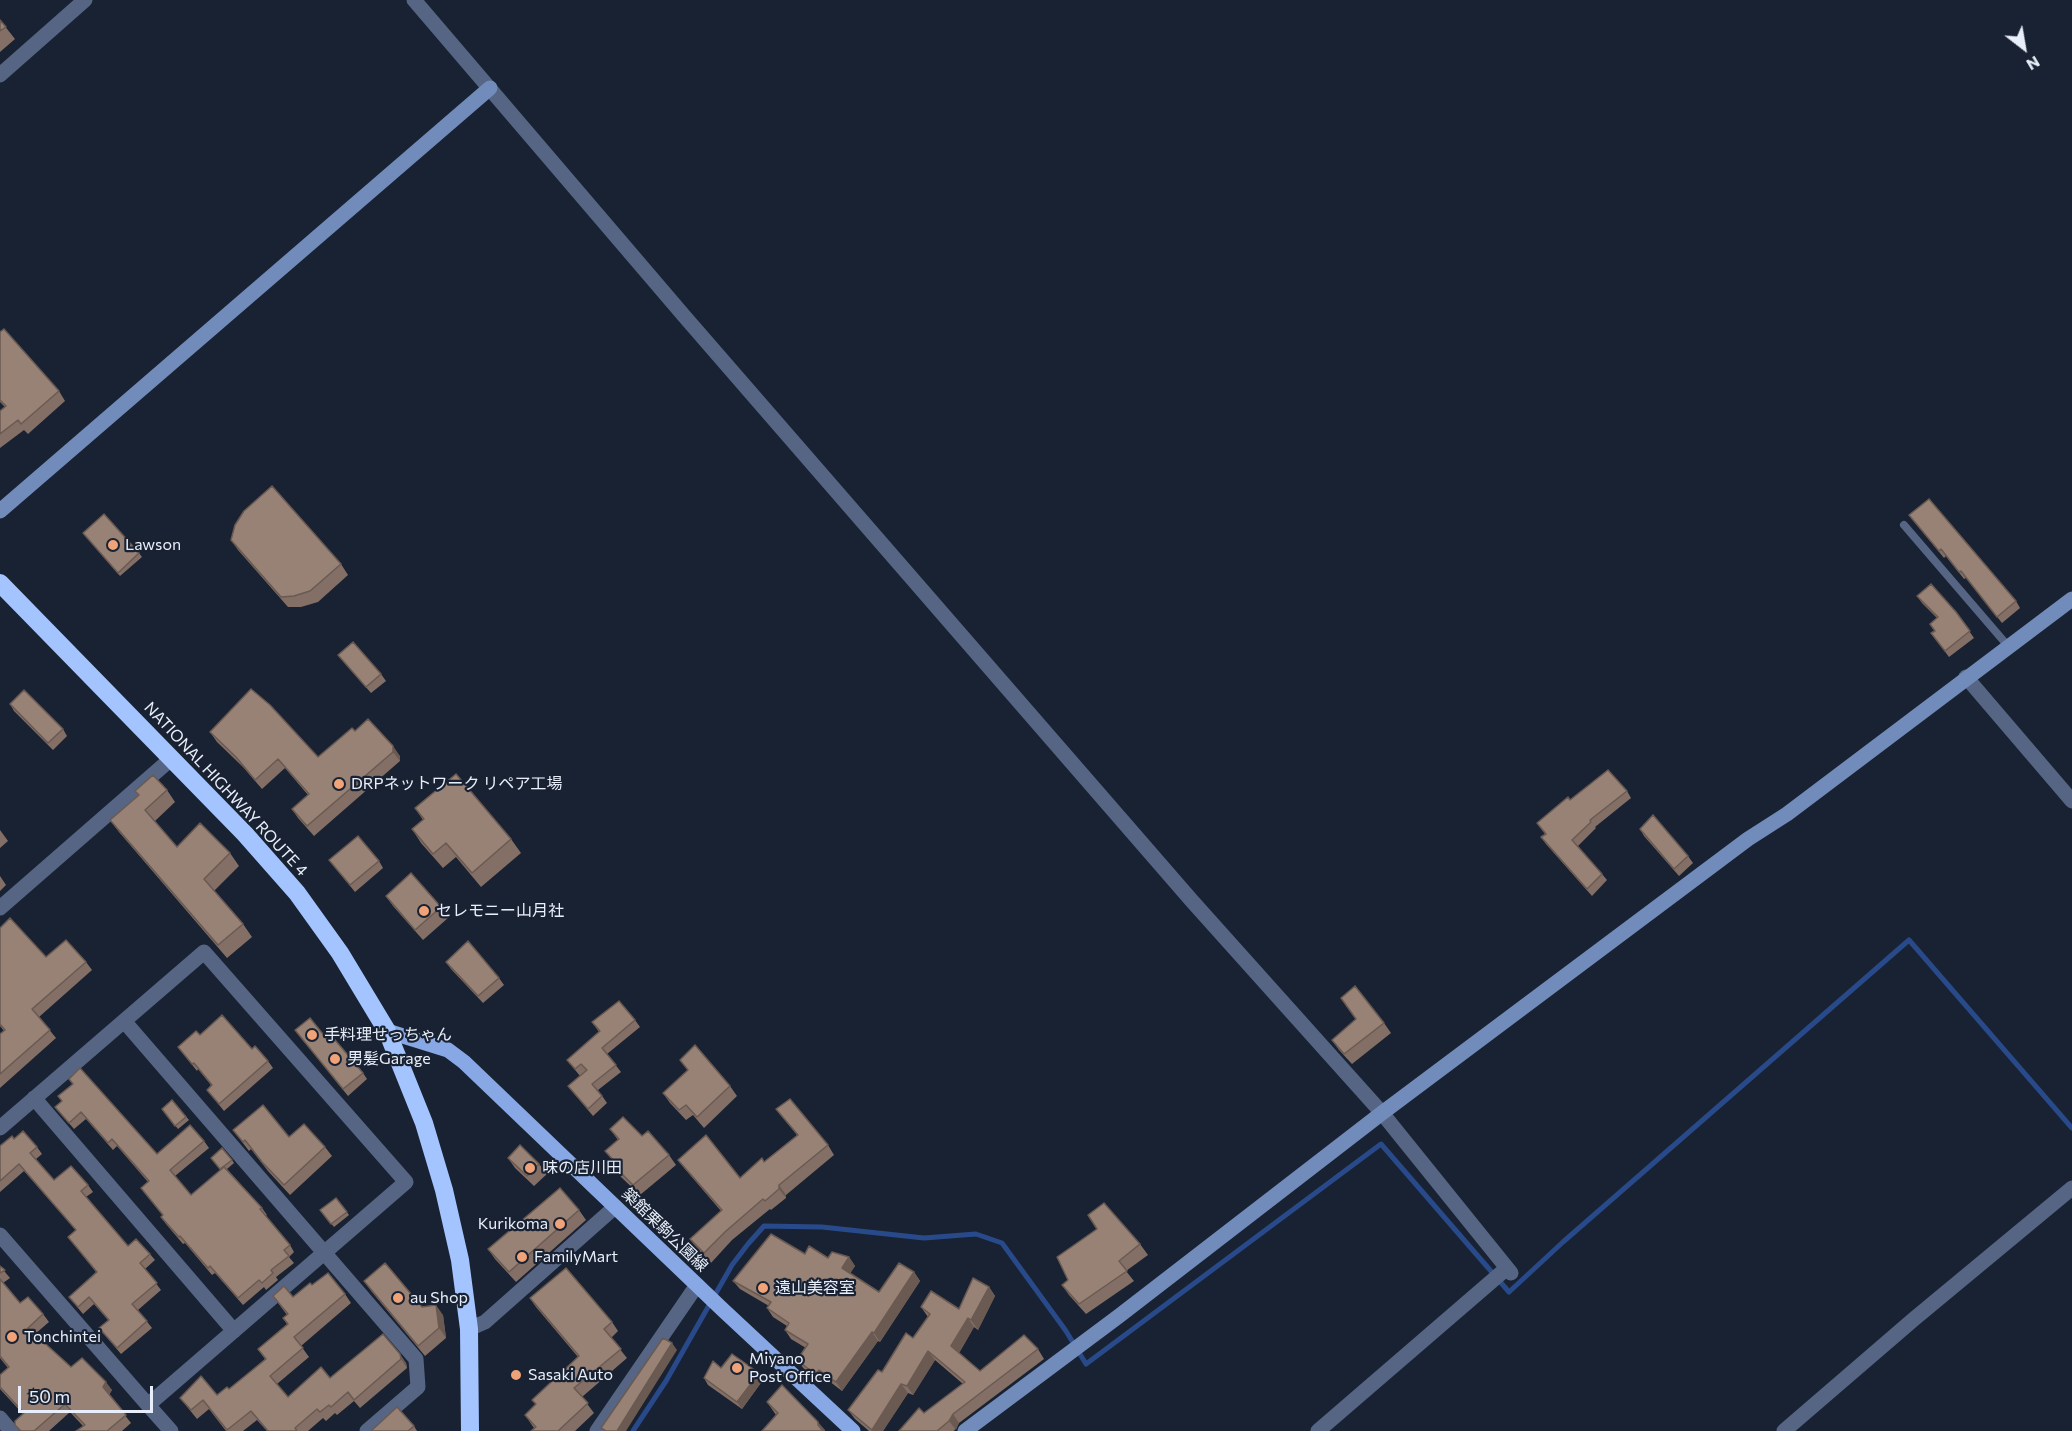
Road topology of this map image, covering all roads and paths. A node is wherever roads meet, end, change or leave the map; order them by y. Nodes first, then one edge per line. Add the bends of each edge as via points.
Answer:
1 (85, 0) edge
2 (414, 0) edge
3 (0, 75) edge
4 (490, 88) junction
5 (0, 511) edge
6 (1904, 525) dead end
7 (0, 583) edge
8 (2072, 598) edge
9 (2008, 646) junction
10 (1966, 677) junction
11 (172, 758) junction
12 (2072, 801) edge
13 (0, 908) edge
14 (124, 1021) junction
15 (387, 1031) junction
16 (34, 1098) junction
17 (1382, 1113) junction
18 (0, 1128) edge
19 (2072, 1188) edge
20 (615, 1207) junction
21 (0, 1236) edge
22 (325, 1253) junction
23 (700, 1288) junction
24 (469, 1329) junction
25 (234, 1331) junction
26 (148, 1405) junction
27 (0, 1418) edge
28 (11, 1431) edge
29 (171, 1431) edge
30 (367, 1431) edge
31 (470, 1431) edge
32 (597, 1431) edge
33 (853, 1431) edge
34 (965, 1431) edge
35 (1318, 1431) edge
36 (1784, 1431) edge

1 - 3 street
2 - 4 street
4 - 5 street
4 - 17 street via 1192,901
6 - 9 lane
7 - 11 highway, NATIONAL HIGHWAY ROUTE 4
8 - 9 street
9 - 10 street
10 - 12 street
10 - 17 street
11 - 13 street
11 - 15 highway, NATIONAL HIGHWAY ROUTE 4 via 297,894 340,953
14 - 16 street
14 - 22 street
14 - 22 street via 204,952 406,1182
15 - 20 main road, 築館栗駒公園線 via 448,1050 464,1062
15 - 24 highway, NATIONAL HIGHWAY ROUTE 4 via 414,1095 444,1190 460,1260
16 - 18 street
16 - 25 street
17 - 34 street
17 - 35 street via 1508,1270
19 - 36 street
20 - 23 main road, 築館栗駒公園線
20 - 24 street via 485,1322
21 - 26 street
22 - 25 street
22 - 30 street via 416,1359 418,1387
23 - 32 street
23 - 33 main road, 築館栗駒公園線
24 - 31 highway, NATIONAL HIGHWAY ROUTE 4
25 - 26 street
26 - 29 street
27 - 28 street

